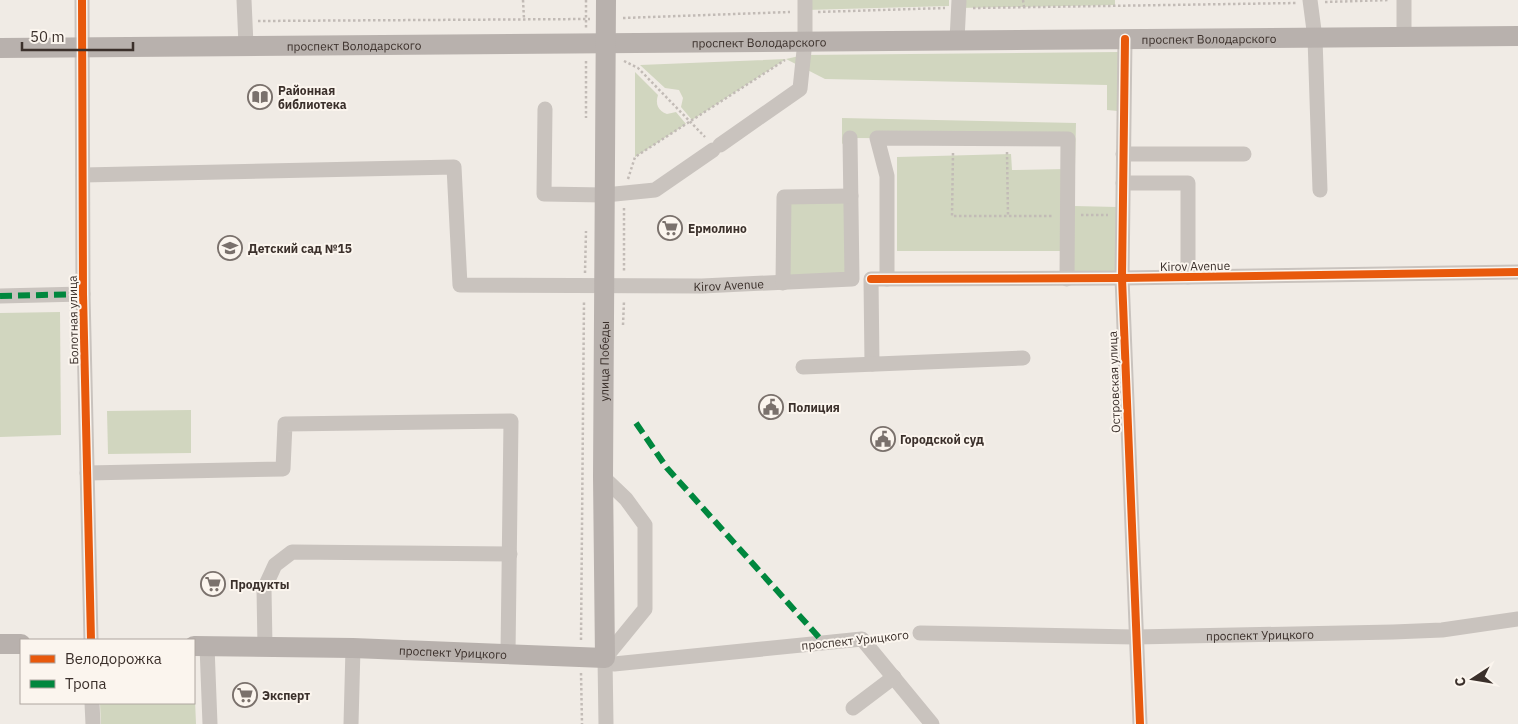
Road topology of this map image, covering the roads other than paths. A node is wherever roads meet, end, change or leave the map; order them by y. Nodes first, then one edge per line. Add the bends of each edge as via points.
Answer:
1 (82, 0) edge
2 (244, 0) edge
3 (1404, 0) edge
4 (1310, 1) edge
5 (959, 4) edge
6 (805, 6) edge
7 (599, 12) edge
8 (1518, 36) edge
9 (1404, 37) junction
10 (1315, 38) junction
11 (1125, 39) junction
12 (956, 40) junction
13 (596, 43) junction
14 (246, 45) junction
15 (81, 46) junction
16 (0, 48) edge
17 (804, 48) junction
18 (545, 109) dead end
19 (850, 138) dead end
20 (1123, 154) junction
21 (1244, 154) dead end
22 (83, 175) junction
23 (1123, 183) junction
24 (1320, 190) dead end
25 (615, 194) junction
26 (851, 196) junction
27 (1518, 272) edge
28 (1188, 277) junction
29 (1122, 278) junction
30 (887, 279) junction
31 (1067, 279) junction
32 (783, 283) junction
33 (594, 284) junction
34 (83, 294) junction
35 (0, 296) edge
36 (1023, 358) dead end
37 (872, 364) junction
38 (803, 367) dead end
39 (87, 474) junction
40 (603, 477) junction
41 (510, 554) junction
42 (1518, 619) edge
43 (920, 633) road end
44 (1136, 637) junction
45 (91, 639) edge
46 (0, 644) edge
47 (20, 644) edge
48 (201, 646) edge
49 (265, 647) junction
50 (353, 648) junction
51 (508, 654) junction
52 (605, 658) junction
53 (894, 677) junction
54 (92, 704) edge
55 (854, 708) dead end
56 (93, 724) edge
57 (210, 724) edge
58 (351, 724) edge
59 (606, 724) edge
60 (932, 724) edge
61 (1140, 724) edge

1 - 15 street, Болотная улица
2 - 14 street
3 - 9 street
4 - 10 street
5 - 12 street
6 - 17 street
7 - 13 main road, улица Победы
8 - 9 main road, проспект Володарского
9 - 10 main road, проспект Володарского
10 - 11 main road, проспект Володарского
10 - 24 street
11 - 12 main road, проспект Володарского
11 - 20 street, Островская улица
12 - 17 main road, проспект Володарского
13 - 14 main road, проспект Володарского
13 - 17 main road, проспект Володарского
13 - 25 main road, улица Победы
14 - 15 main road, проспект Володарского
15 - 16 main road, проспект Володарского
15 - 22 street, Болотная улица
17 - 25 street via 800,88 714,145 655,190
18 - 25 street via 544,194
19 - 26 street
20 - 21 street
20 - 23 street, Островская улица
22 - 33 street, Kirov Avenue via 454,166 460,285
22 - 34 street, Болотная улица
23 - 28 street via 1188,183
23 - 29 street, Островская улица
25 - 33 main road, улица Победы
26 - 32 street, Kirov Avenue via 852,279
26 - 32 street via 784,197
27 - 28 street, Kirov Avenue
28 - 29 street, Kirov Avenue
29 - 31 street, Kirov Avenue
29 - 44 street, Островская улица
30 - 31 street, Kirov Avenue
30 - 31 street via 887,176 876,138 1068,139
30 - 37 street, Kirov Avenue via 871,279
32 - 33 street, Kirov Avenue via 702,286
33 - 40 main road, улица Победы
34 - 35 street
34 - 39 street, Болотная улица
36 - 37 street
37 - 38 street
39 - 41 street via 283,469 285,424 511,421
39 - 45 street, Болотная улица
40 - 52 main road, улица Победы
40 - 52 street via 645,524 645,609
41 - 49 street via 292,552 275,564 264,588
41 - 51 street
42 - 44 street, проспект Урицкого via 1442,630
43 - 44 street, проспект Урицкого
44 - 61 street, Островская улица
46 - 47 main road
48 - 49 main road, проспект Урицкого
48 - 57 street
49 - 50 main road, проспект Урицкого
50 - 51 main road, проспект Урицкого
50 - 58 street
51 - 52 main road, проспект Урицкого
52 - 53 street, проспект Урицкого via 614,664 862,639
52 - 59 street, улица Победы
53 - 55 street
53 - 60 street
54 - 56 street

